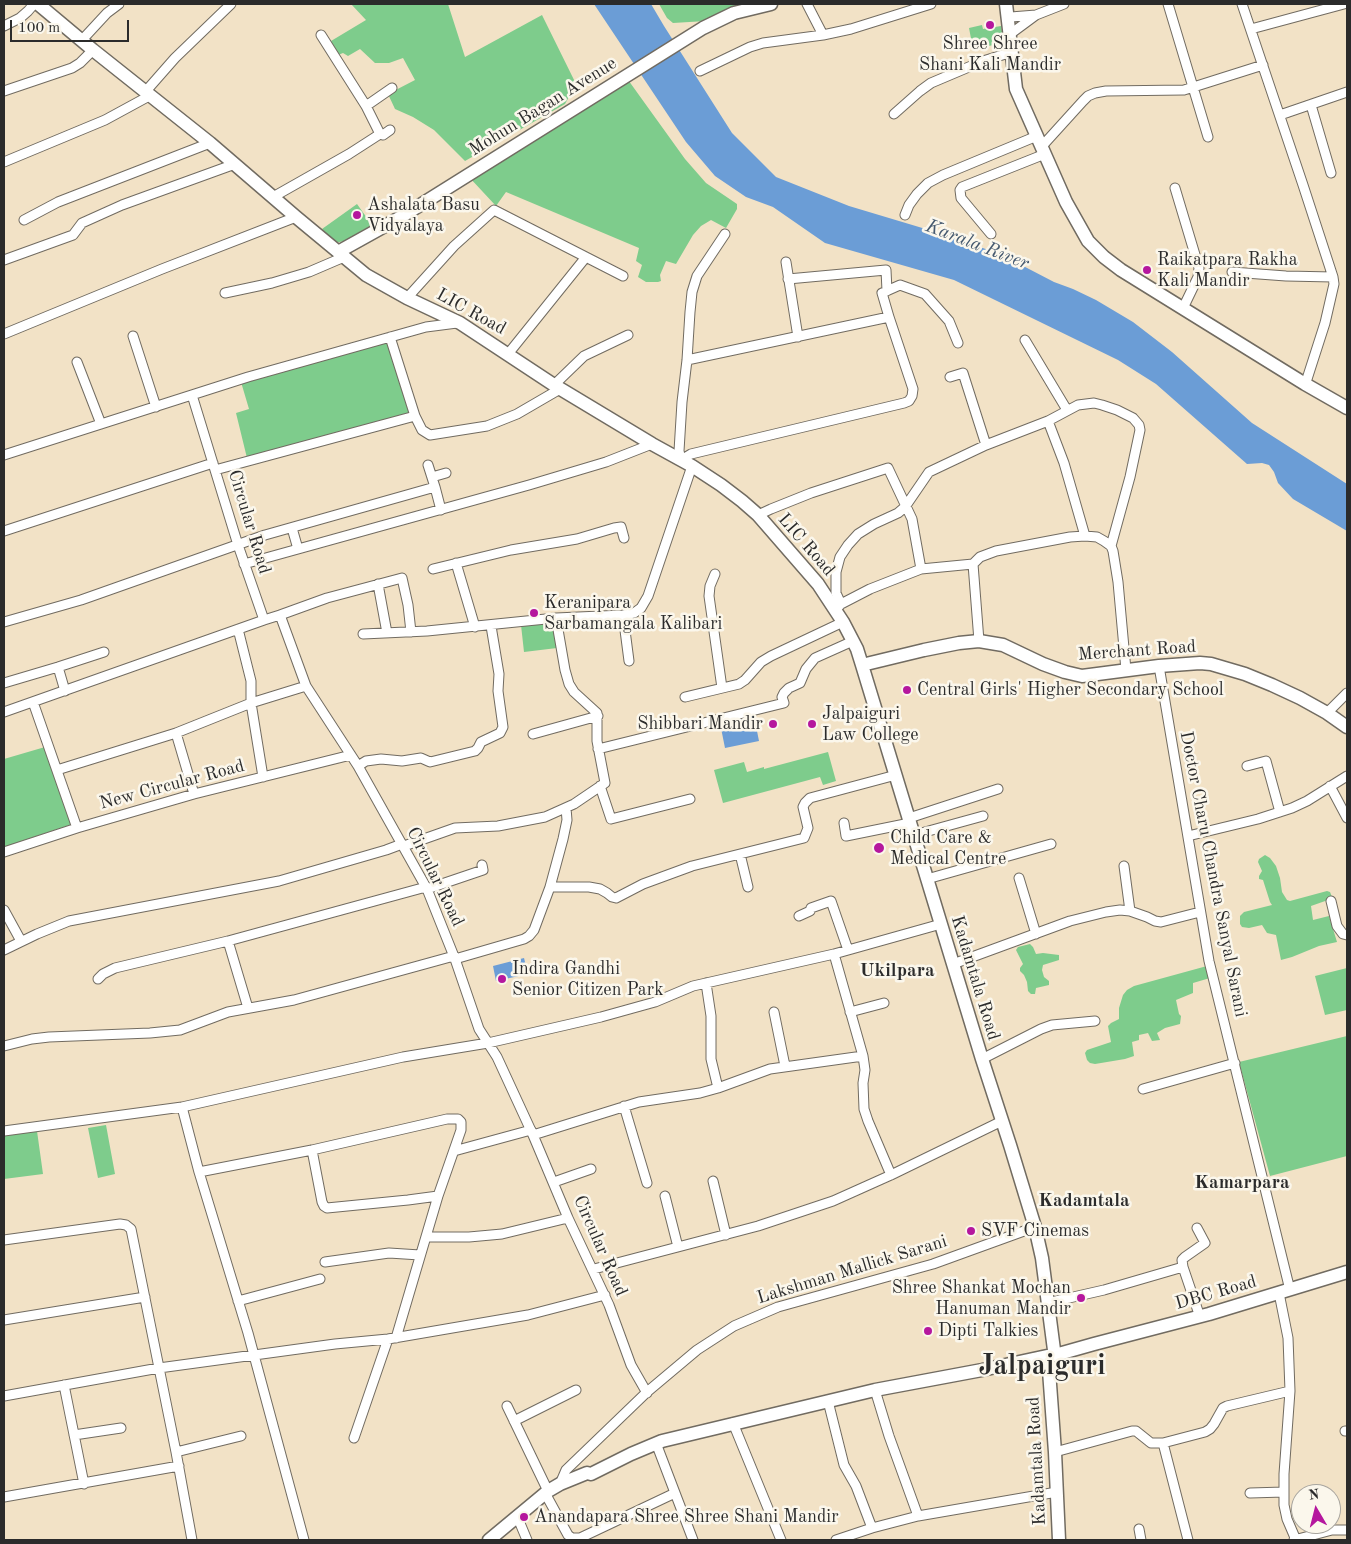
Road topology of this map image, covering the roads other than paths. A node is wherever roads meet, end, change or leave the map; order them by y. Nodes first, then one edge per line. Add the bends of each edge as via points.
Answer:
1 (34, 4) edge
2 (119, 4) edge
3 (231, 4) edge
4 (771, 4) edge
5 (807, 4) edge
6 (931, 4) edge
7 (1007, 4) edge
8 (1064, 4) edge
9 (1168, 4) edge
10 (1242, 4) edge
11 (1344, 4) edge
12 (45, 6) edge
13 (1036, 15) junction
14 (1010, 17) junction
15 (4, 26) edge
16 (1251, 29) junction
17 (1012, 32) junction
18 (322, 35) dead end
19 (824, 35) junction
20 (82, 40) junction
21 (93, 50) junction
22 (1012, 52) junction
23 (1263, 65) junction
24 (700, 71) dead end
25 (392, 88) dead end
26 (1194, 88) junction
27 (4, 91) edge
28 (1347, 92) edge
29 (148, 93) junction
30 (1311, 105) junction
31 (366, 106) junction
32 (894, 114) dead end
33 (1280, 116) junction
34 (390, 130) dead end
35 (380, 134) junction
36 (1208, 137) dead end
37 (210, 143) junction
38 (1042, 144) junction
39 (4, 162) edge
40 (235, 164) junction
41 (1331, 173) dead end
42 (1175, 188) dead end
43 (273, 197) junction
44 (905, 215) dead end
45 (296, 217) junction
46 (24, 220) dead end
47 (725, 234) dead end
48 (991, 234) dead end
49 (341, 255) junction
50 (586, 257) junction
51 (4, 260) edge
52 (786, 262) dead end
53 (1232, 272) dead end
54 (623, 276) dead end
55 (1333, 277) junction
56 (788, 279) junction
57 (887, 291) junction
58 (225, 293) dead end
59 (408, 298) junction
60 (1184, 307) junction
61 (431, 309) junction
62 (889, 317) junction
63 (460, 323) junction
64 (426, 327) junction
65 (4, 334) edge
66 (628, 335) dead end
67 (133, 336) dead end
68 (390, 337) junction
69 (798, 337) junction
70 (1025, 340) dead end
71 (958, 343) dead end
72 (508, 354) junction
73 (687, 360) junction
74 (77, 362) dead end
75 (950, 377) dead end
76 (1306, 381) junction
77 (557, 387) junction
78 (192, 396) junction
79 (1347, 402) edge
80 (156, 407) junction
81 (1347, 408) edge
82 (1067, 410) junction
83 (415, 416) junction
84 (1048, 421) junction
85 (101, 424) junction
86 (652, 444) junction
87 (986, 445) junction
88 (4, 455) edge
89 (686, 463) junction
90 (428, 465) dead end
91 (214, 466) junction
92 (446, 474) dead end
93 (433, 482) junction
94 (905, 507) junction
95 (441, 510) junction
96 (758, 515) junction
97 (292, 528) junction
98 (4, 531) edge
99 (1086, 536) junction
100 (624, 538) dead end
101 (238, 545) junction
102 (1111, 546) junction
103 (298, 550) junction
104 (456, 563) junction
105 (244, 564) junction
106 (973, 564) junction
107 (433, 569) dead end
108 (921, 569) junction
109 (715, 574) dead end
110 (378, 584) junction
111 (838, 606) junction
112 (280, 615) junction
113 (623, 615) junction
114 (556, 618) junction
115 (264, 620) junction
116 (4, 622) edge
117 (843, 622) junction
118 (491, 626) junction
119 (475, 627) junction
120 (238, 629) junction
121 (411, 632) junction
122 (387, 633) junction
123 (363, 634) dead end
124 (979, 641) junction
125 (855, 645) junction
126 (104, 652) dead end
127 (629, 661) dead end
128 (878, 661) junction
129 (862, 665) junction
130 (1158, 666) junction
131 (58, 668) junction
132 (1126, 670) junction
133 (4, 683) edge
134 (306, 686) junction
135 (722, 688) junction
136 (65, 691) junction
137 (1347, 693) edge
138 (685, 697) dead end
139 (33, 702) junction
140 (251, 703) junction
141 (4, 712) edge
142 (1327, 713) junction
143 (598, 716) junction
144 (1347, 727) edge
145 (176, 733) junction
146 (533, 734) dead end
147 (598, 749) junction
148 (351, 755) junction
149 (358, 766) junction
150 (1247, 766) dead end
151 (57, 770) junction
152 (896, 775) junction
153 (1347, 776) edge
154 (263, 777) junction
155 (600, 786) junction
156 (1330, 786) junction
157 (998, 789) dead end
158 (194, 794) junction
159 (690, 799) dead end
160 (566, 808) junction
161 (1280, 812) junction
162 (983, 816) dead end
163 (1347, 818) edge
164 (844, 823) dead end
165 (911, 826) junction
166 (77, 828) junction
167 (1188, 836) junction
168 (1051, 844) dead end
169 (403, 845) junction
170 (4, 852) edge
171 (740, 854) junction
172 (482, 865) dead end
173 (1124, 866) dead end
174 (1019, 878) dead end
175 (927, 879) junction
176 (550, 887) junction
177 (748, 887) dead end
178 (426, 888) junction
179 (841, 898) dead end
180 (831, 901) junction
181 (1331, 901) dead end
182 (4, 910) edge
183 (1130, 911) junction
184 (1200, 912) junction
185 (799, 916) dead end
186 (941, 924) junction
187 (1036, 934) junction
188 (1347, 935) edge
189 (20, 941) junction
190 (228, 941) junction
191 (4, 950) edge
192 (848, 950) junction
193 (834, 954) junction
194 (454, 958) junction
195 (953, 964) junction
196 (98, 979) dead end
197 (706, 983) junction
198 (884, 1003) dead end
199 (248, 1008) junction
200 (774, 1012) dead end
201 (850, 1012) junction
202 (1094, 1022) dead end
203 (488, 1043) junction
204 (4, 1046) edge
205 (863, 1056) junction
206 (982, 1059) junction
207 (1235, 1063) junction
208 (785, 1066) junction
209 (718, 1088) junction
210 (1143, 1089) dead end
211 (624, 1106) junction
212 (182, 1107) junction
213 (1002, 1121) junction
214 (4, 1131) edge
215 (532, 1132) junction
216 (312, 1150) junction
217 (454, 1150) junction
218 (591, 1169) dead end
219 (199, 1172) junction
220 (891, 1175) junction
221 (713, 1181) dead end
222 (554, 1182) junction
223 (647, 1183) dead end
224 (438, 1196) junction
225 (665, 1196) dead end
226 (568, 1218) junction
227 (1035, 1227) junction
228 (1197, 1228) dead end
229 (726, 1234) junction
230 (426, 1237) junction
231 (4, 1240) edge
232 (678, 1247) junction
233 (420, 1255) junction
234 (325, 1262) dead end
235 (1183, 1267) junction
236 (594, 1269) junction
237 (1347, 1272) edge
238 (320, 1279) dead end
239 (1284, 1292) junction
240 (605, 1295) junction
241 (145, 1297) junction
242 (238, 1301) junction
243 (1047, 1303) junction
244 (1200, 1317) junction
245 (4, 1320) edge
246 (392, 1338) junction
247 (1051, 1353) junction
248 (254, 1355) junction
249 (159, 1368) junction
250 (64, 1385) junction
251 (875, 1388) junction
252 (576, 1390) dead end
253 (1290, 1391) junction
254 (647, 1393) junction
255 (4, 1396) edge
256 (828, 1399) junction
257 (507, 1406) dead end
258 (514, 1421) junction
259 (726, 1423) junction
260 (122, 1428) dead end
261 (74, 1435) junction
262 (241, 1436) dead end
263 (354, 1438) dead end
264 (655, 1441) junction
265 (1163, 1443) junction
266 (176, 1452) junction
267 (1056, 1452) junction
268 (179, 1466) junction
269 (84, 1484) junction
270 (560, 1484) junction
271 (546, 1492) junction
272 (675, 1492) junction
273 (1057, 1492) junction
274 (1284, 1492) junction
275 (1250, 1493) dead end
276 (4, 1497) edge
277 (517, 1516) junction
278 (918, 1516) junction
279 (872, 1528) junction
280 (1139, 1528) dead end
281 (1347, 1532) edge
282 (190, 1540) edge
283 (304, 1540) edge
284 (489, 1540) edge
285 (527, 1540) edge
286 (694, 1540) edge
287 (781, 1540) edge
288 (836, 1540) edge
289 (1059, 1540) edge
290 (1141, 1540) edge
291 (1188, 1540) edge
292 (1295, 1540) edge

1 - 15 street via 20,18
2 - 20 street
3 - 29 street via 175,58
4 - 49 street, Mohun Bagan Avenue via 734,13 702,28
5 - 19 street
6 - 19 street
7 - 14 street
8 - 13 street
9 - 26 street
10 - 16 street
11 - 16 street
12 - 20 street, LIC Road
13 - 14 street
13 - 17 street
14 - 17 street
14 - 22 street
16 - 23 street
17 - 38 street via 1019,88
18 - 31 street
19 - 24 street via 763,43
20 - 21 street, LIC Road
21 - 27 street via 72,68
21 - 29 street, LIC Road
22 - 32 street via 931,83
22 - 38 street via 1016,89
23 - 26 street
23 - 33 street
25 - 31 street
26 - 36 street
26 - 38 street via 1095,93 1088,96
28 - 30 street
29 - 37 street, LIC Road
29 - 39 street via 105,120
30 - 33 street
30 - 41 street
31 - 35 street
33 - 55 street
34 - 35 street
35 - 43 street
37 - 40 street, LIC Road
37 - 46 street via 58,202
38 - 44 street via 943,175 917,194
38 - 48 street via 960,190 961,198
38 - 60 street via 1088,242 1121,270
40 - 43 street, LIC Road
40 - 51 street via 122,205 82,223 72,235
42 - 60 street via 1198,268 1198,277
43 - 45 street, LIC Road
45 - 49 street, LIC Road
45 - 65 street
47 - 73 street via 696,276
49 - 58 street via 309,272
49 - 59 street, LIC Road via 366,275
50 - 54 street
50 - 59 street via 494,210 454,246
50 - 72 street
52 - 56 street
53 - 55 street
55 - 76 street via 1325,323
56 - 57 street via 886,270
56 - 69 street
57 - 62 street via 882,293
57 - 71 street via 900,285 925,294 949,321
59 - 61 street, LIC Road
60 - 76 street
61 - 63 street, LIC Road
61 - 64 street via 432,317
62 - 69 street
62 - 89 street via 913,389 906,402 691,454
63 - 64 street
63 - 72 street, LIC Road
64 - 68 street
66 - 77 street via 584,356
67 - 80 street
68 - 78 street
68 - 83 street
69 - 73 street
70 - 82 street
72 - 77 street, LIC Road
73 - 89 street via 679,451
74 - 85 street
75 - 87 street via 963,373
76 - 79 street
76 - 81 street
77 - 83 street via 517,414 487,426 430,435 422,430
77 - 86 street, LIC Road
78 - 80 street
78 - 91 street, Circular Road
80 - 85 street
82 - 84 street
82 - 102 street via 1078,405 1102,405 1133,418 1140,425
83 - 91 street
84 - 87 street
84 - 99 street
85 - 88 street
86 - 89 street, LIC Road
86 - 95 street via 606,462
87 - 94 street via 929,472
89 - 96 street, LIC Road
89 - 113 street via 648,596 641,608
90 - 93 street
91 - 98 street
91 - 101 street, Circular Road
92 - 93 street
93 - 95 street
93 - 97 street
94 - 96 street via 888,468
94 - 108 street via 912,520
94 - 111 street via 858,534 848,545 836,572
95 - 103 street
96 - 111 street, LIC Road
97 - 101 street
97 - 103 street
99 - 102 street via 1097,537
99 - 106 street via 996,551 980,557
100 - 104 street via 621,528 614,528 577,540 525,547
101 - 105 street, Circular Road
101 - 116 street via 80,600
102 - 132 street via 1118,582
103 - 105 street
104 - 107 street
104 - 119 street
105 - 115 street, Circular Road
106 - 108 street
106 - 124 street
108 - 111 street
109 - 135 street via 709,596
110 - 112 street
110 - 121 street via 402,578
110 - 122 street
111 - 117 street, LIC Road
112 - 115 street
112 - 134 street, Circular Road
113 - 114 street
113 - 127 street
114 - 118 street
114 - 143 street via 568,684 597,711
115 - 120 street
117 - 125 street, LIC Road
117 - 135 street via 770,656 739,684
118 - 119 street
118 - 149 street via 499,674 500,733 481,742 475,750 430,762 421,758 400,761 387,758 370,760
119 - 121 street
120 - 136 street
120 - 140 street via 251,681
121 - 122 street
122 - 123 street
124 - 128 street, Merchant Road
124 - 132 street, Merchant Road via 1003,645 1082,676
125 - 128 street via 866,658
125 - 129 street, LIC Road
125 - 147 street via 815,658 800,683 784,693 784,703
126 - 131 street
128 - 129 street, Merchant Road
129 - 152 street, Kadamtala Road
130 - 132 street, Merchant Road
130 - 142 street, Merchant Road via 1218,665 1272,685
130 - 167 street, Doctor Charu Chandra Sanyal Sarani
131 - 133 street
131 - 136 street
134 - 140 street
134 - 148 street, Circular Road
135 - 138 street
136 - 139 street
137 - 142 street
139 - 141 street
139 - 151 street
140 - 145 street
140 - 154 street
142 - 144 street, Merchant Road
143 - 146 street
143 - 147 street
145 - 151 street
145 - 158 street
147 - 155 street via 605,781
148 - 149 street, Circular Road
148 - 154 street, New Circular Road
149 - 169 street, Circular Road
150 - 161 street via 1266,761
151 - 166 street
152 - 165 street, Kadamtala Road
152 - 171 street via 810,798 803,807 808,828 804,838
153 - 156 street
154 - 158 street, New Circular Road
155 - 159 street via 611,819
155 - 160 street
156 - 161 street via 1306,802
156 - 163 street
157 - 165 street
158 - 166 street, New Circular Road
160 - 169 street via 545,817 513,824 455,828
160 - 176 street via 567,820
161 - 167 street
162 - 165 street
164 - 165 street via 846,836
165 - 175 street, Kadamtala Road
166 - 170 street, New Circular Road
167 - 184 street, Doctor Charu Chandra Sanyal Sarani
168 - 175 street
169 - 178 street, Circular Road
169 - 189 street via 279,880 70,921
171 - 176 street via 692,866 642,884 616,898 589,887
171 - 177 street
172 - 178 street via 483,870
173 - 183 street
174 - 187 street
175 - 186 street, Kadamtala Road
176 - 194 street via 534,930 528,937
178 - 190 street
178 - 194 street, Circular Road
179 - 180 street
180 - 185 street
180 - 192 street
181 - 188 street via 1337,926
182 - 189 street
183 - 184 street via 1161,922
183 - 187 street via 1106,912
184 - 207 street, Doctor Charu Chandra Sanyal Sarani
186 - 192 street
186 - 195 street, Kadamtala Road
187 - 195 street
189 - 191 street
190 - 196 street via 114,968
190 - 199 street
192 - 193 street
193 - 197 street
193 - 201 street
194 - 199 street via 294,1000
194 - 203 street, Circular Road via 479,1029
195 - 206 street, Kadamtala Road
197 - 203 street via 655,1002
197 - 209 street via 711,1016 711,1059
198 - 201 street
199 - 204 street via 180,1030 49,1037
200 - 208 street
201 - 205 street
202 - 206 street via 1052,1025
203 - 212 street via 403,1057
203 - 215 street, Circular Road
205 - 208 street
205 - 220 street via 864,1109
206 - 213 street, Kadamtala Road
207 - 210 street
207 - 239 street, Doctor Charu Chandra Sanyal Sarani
208 - 209 street
209 - 211 street
211 - 215 street
211 - 223 street
212 - 214 street
212 - 219 street
213 - 220 street
213 - 227 street, Kadamtala Road
215 - 217 street
215 - 222 street, Circular Road
216 - 217 street via 454,1118 461,1126
216 - 219 street
216 - 224 street via 322,1202 327,1208
217 - 224 street
218 - 222 street
219 - 242 street
220 - 229 street via 833,1201
221 - 229 street
222 - 226 street, Circular Road
224 - 230 street
225 - 232 street
226 - 230 street via 502,1234
226 - 236 street, Circular Road
227 - 243 street, Kadamtala Road
227 - 254 street, Lakshman Mallick Sarani via 933,1264 814,1296 752,1317 697,1350
228 - 235 street via 1205,1243 1184,1257
229 - 232 street
230 - 233 street
231 - 241 street via 126,1225 133,1232
232 - 236 street
233 - 234 street via 389,1253
233 - 246 street
235 - 243 street
235 - 244 street
236 - 240 street, Circular Road
237 - 239 street, DBC Road
238 - 242 street
239 - 244 street, DBC Road
239 - 253 street, Doctor Charu Chandra Sanyal Sarani
240 - 246 street via 528,1315
240 - 254 street, Circular Road via 631,1365
241 - 245 street
241 - 249 street
242 - 248 street
243 - 247 street, Kadamtala Road
244 - 247 street, DBC Road
246 - 248 street
246 - 263 street
247 - 251 street, DBC Road via 982,1370
247 - 267 street, Kadamtala Road
248 - 249 street
248 - 283 street
249 - 250 street
249 - 266 street
250 - 255 street
250 - 261 street
251 - 256 street, DBC Road
251 - 278 street
252 - 258 street
253 - 265 street via 1227,1406 1205,1432
253 - 274 street, Doctor Charu Chandra Sanyal Sarani
254 - 270 street, Lakshman Mallick Sarani via 566,1470
256 - 259 street, DBC Road
256 - 279 street via 844,1466 856,1486
257 - 258 street
258 - 271 street
259 - 264 street, DBC Road
259 - 287 street
260 - 261 street
261 - 269 street
262 - 266 street
264 - 270 street, DBC Road via 616,1454 587,1473
264 - 272 street
265 - 267 street via 1151,1443 1132,1431
265 - 291 street
266 - 268 street
267 - 273 street, Kadamtala Road
268 - 269 street
268 - 282 street
269 - 276 street
270 - 271 street, DBC Road
271 - 272 street via 568,1535 580,1538
271 - 277 street, DBC Road
272 - 286 street
273 - 278 street
273 - 289 street, Kadamtala Road
274 - 275 street
274 - 292 street, Doctor Charu Chandra Sanyal Sarani via 1285,1512
277 - 284 street, DBC Road
277 - 285 street
278 - 279 street
279 - 288 street
280 - 290 street
281 - 292 street via 1332,1530

